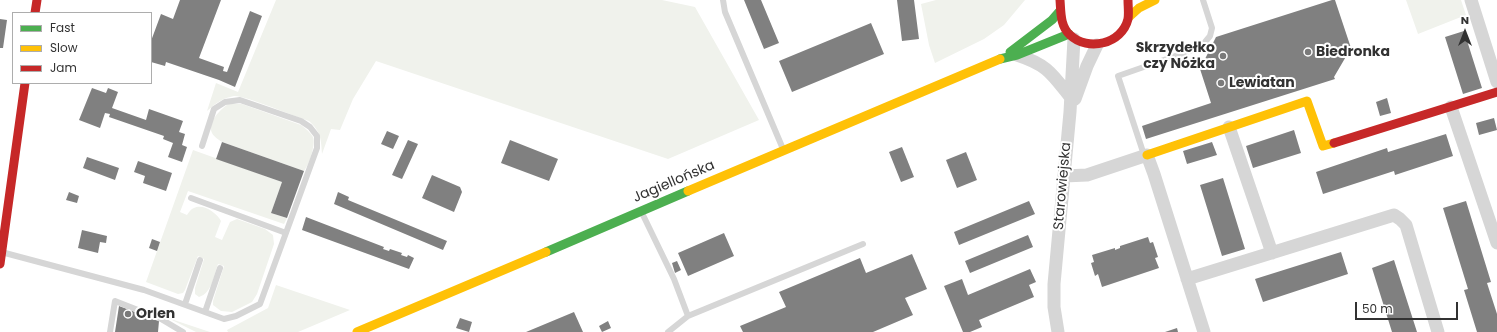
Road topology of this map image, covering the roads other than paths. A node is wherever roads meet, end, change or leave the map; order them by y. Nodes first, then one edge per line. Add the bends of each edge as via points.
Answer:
1 (37, 0) edge
2 (723, 0) edge
3 (1060, 0) edge
4 (1128, 0) edge
5 (1155, 0) edge
6 (1203, 0) edge
7 (1471, 0) edge
8 (35, 12) edge
9 (1059, 12) junction
10 (1129, 17) junction
11 (1071, 37) junction
12 (1097, 45) junction
13 (1017, 55) junction
14 (1002, 58) junction
15 (1497, 82) edge
16 (25, 84) edge
17 (1497, 92) edge
18 (1071, 98) junction
19 (1451, 107) junction
20 (1070, 112) junction
21 (1229, 128) junction
22 (202, 146) dead end
23 (784, 151) junction
24 (1145, 156) junction
25 (1064, 176) junction
26 (191, 198) dead end
27 (641, 212) junction
28 (286, 233) junction
29 (1497, 243) edge
30 (863, 244) dead end
31 (2, 252) junction
32 (1272, 253) junction
33 (200, 260) dead end
34 (0, 264) edge
35 (220, 268) dead end
36 (1187, 279) junction
37 (185, 304) junction
38 (205, 312) junction
39 (688, 316) junction
40 (110, 332) edge
41 (183, 332) edge
42 (357, 332) edge
43 (668, 332) edge
44 (1058, 332) edge
45 (1204, 332) edge
46 (1438, 332) edge

1 - 8 street
2 - 23 lane via 725,12
3 - 9 street
4 - 10 street
5 - 10 street via 1139,8
6 - 24 lane via 1212,28 1210,36 1201,47 1118,76
7 - 15 street
9 - 11 street via 1061,22
9 - 14 street, Jagiellońska
10 - 12 street via 1117,36
11 - 12 street via 1089,45
11 - 13 street, Jagiellońska
11 - 18 street, Starowiejska
12 - 20 street
13 - 14 street, Jagiellońska
13 - 18 street via 1033,60 1052,73
14 - 23 street, Jagiellońska
16 - 31 street
17 - 19 street
18 - 20 street, Starowiejska
19 - 21 street via 1324,146 1307,101
19 - 29 street
20 - 25 street, Starowiejska
21 - 24 street
21 - 32 street
22 - 28 lane via 214,109 225,102 240,100 301,121 310,127 317,136 317,148
23 - 27 street, Jagiellońska
24 - 25 street via 1087,175
24 - 36 street via 1154,174
25 - 44 street, Starowiejska via 1054,284
26 - 28 lane
27 - 39 lane via 674,278
27 - 42 street, Jagiellońska
28 - 38 lane via 260,304 224,319
30 - 39 lane
31 - 34 street
31 - 37 lane via 144,290
32 - 36 street
32 - 46 street via 1394,215 1406,225
33 - 37 lane
35 - 38 lane
36 - 45 street
37 - 38 lane
39 - 43 lane
40 - 41 lane via 116,301 161,319

